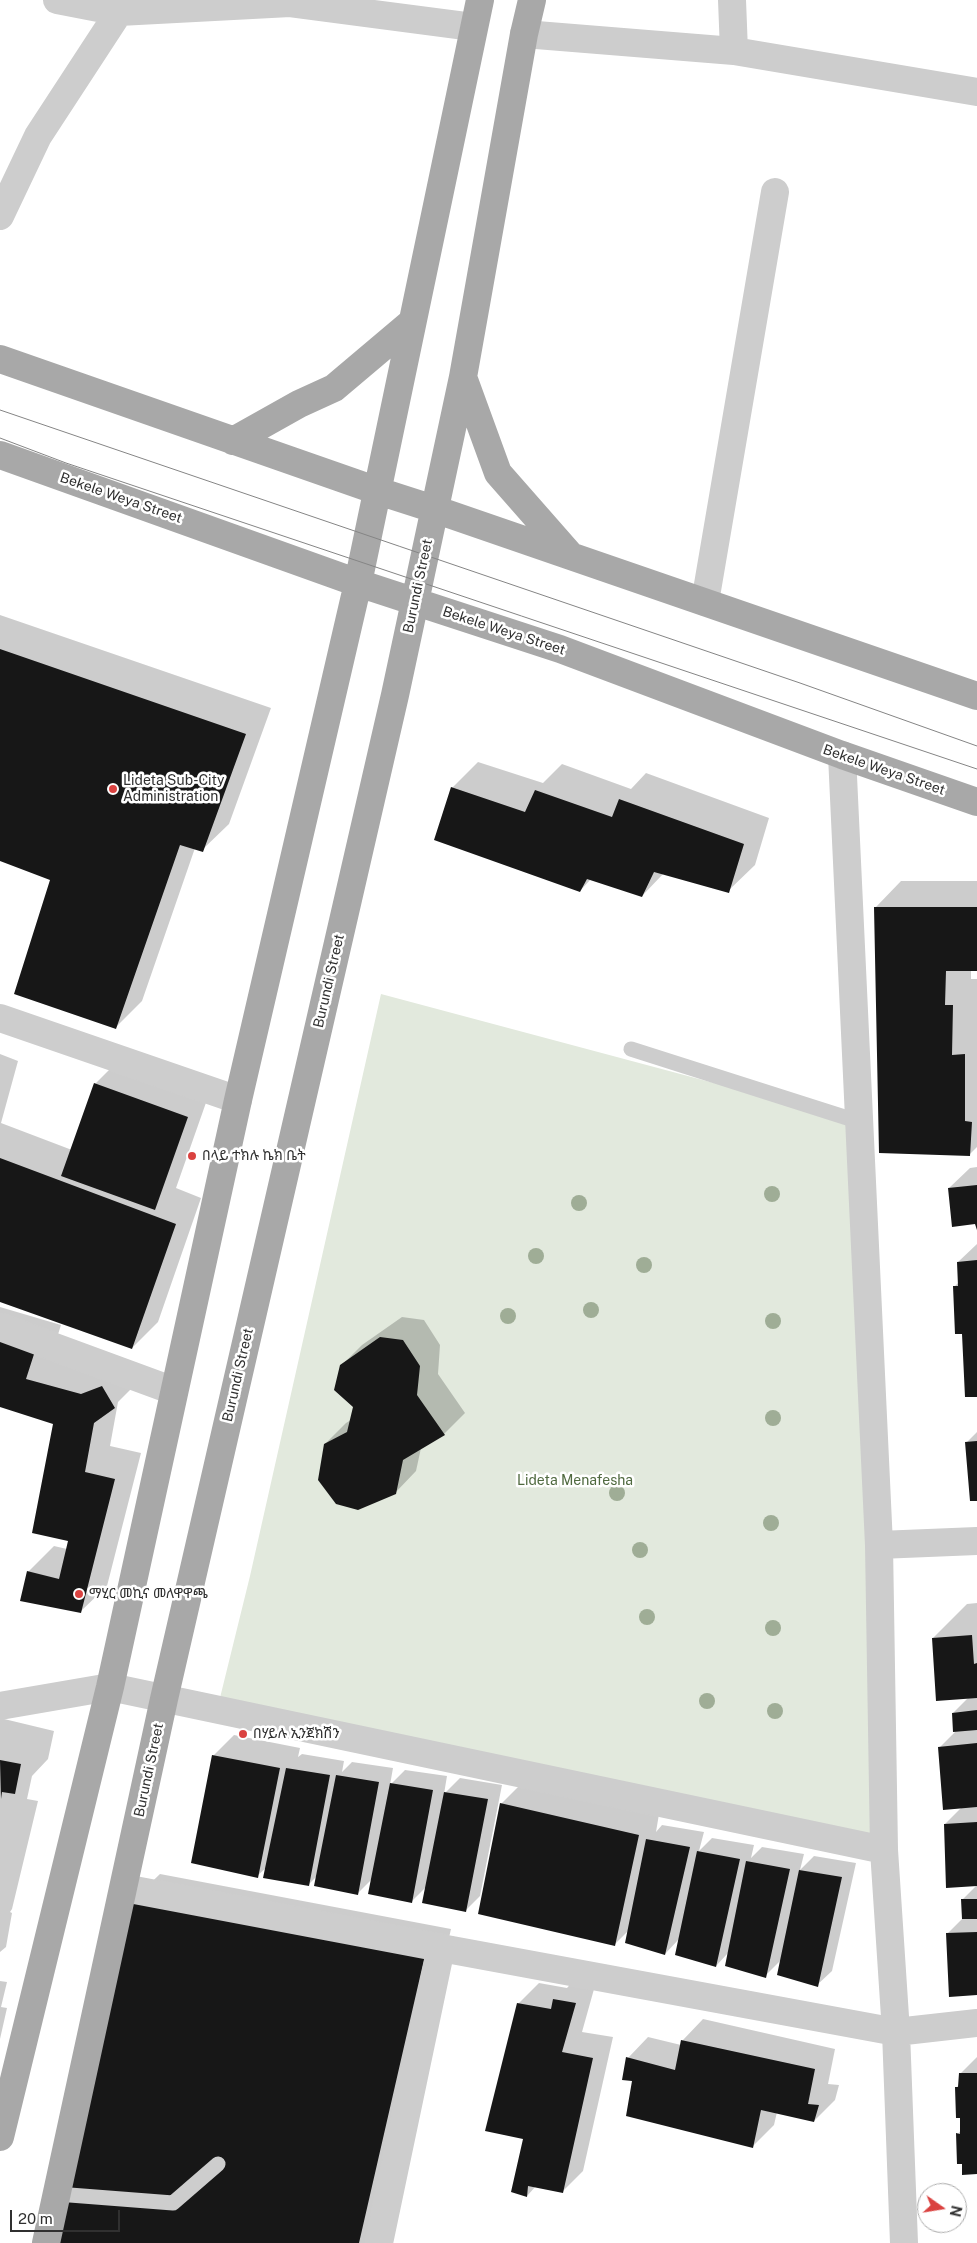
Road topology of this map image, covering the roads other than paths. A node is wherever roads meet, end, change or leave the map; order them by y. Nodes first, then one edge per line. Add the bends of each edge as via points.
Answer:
1 (57, 0) edge
2 (480, 0) edge
3 (532, 0) edge
4 (732, 0) edge
5 (291, 1) edge
6 (121, 6) edge
7 (473, 27) junction
8 (524, 34) junction
9 (734, 51) junction
10 (977, 92) edge
11 (775, 192) dead end
12 (0, 216) edge
13 (412, 323) junction
14 (0, 359) edge
15 (463, 377) junction
16 (233, 441) junction
17 (0, 455) edge
18 (378, 492) junction
19 (434, 509) junction
20 (572, 557) junction
21 (358, 583) junction
22 (414, 601) junction
23 (705, 602) junction
24 (977, 696) edge
25 (842, 755) junction
26 (977, 802) edge
27 (0, 1018) edge
28 (631, 1049) dead end
29 (238, 1100) junction
30 (860, 1122) junction
31 (0, 1327) edge
32 (174, 1391) junction
33 (977, 1541) edge
34 (879, 1545) junction
35 (110, 1687) junction
36 (164, 1698) junction
37 (0, 1706) edge
38 (884, 1850) junction
39 (124, 1888) junction
40 (441, 1948) junction
41 (977, 2023) edge
42 (896, 2032) junction
43 (0, 2137) edge
44 (218, 2164) dead end
45 (57, 2194) junction
46 (46, 2243) edge
47 (379, 2243) edge
48 (904, 2243) edge

1 - 6 street
2 - 7 main road
3 - 8 main road, Burundi Street
4 - 9 street
5 - 6 street
5 - 7 street
6 - 12 street via 38,136
7 - 13 main road
8 - 9 street
8 - 15 main road, Burundi Street
9 - 10 street
11 - 23 street
13 - 16 main road via 334,388 298,404
13 - 18 main road
14 - 16 main road
15 - 19 main road, Burundi Street
15 - 20 main road via 498,473
16 - 18 main road
17 - 21 main road, Bekele Weya Street
18 - 19 main road
18 - 21 main road
19 - 20 main road
19 - 22 main road, Burundi Street
20 - 23 main road
21 - 22 main road, Bekele Weya Street
21 - 29 main road
22 - 25 main road, Bekele Weya Street via 560,649
22 - 36 main road, Burundi Street via 395,696
23 - 24 main road
25 - 26 main road, Bekele Weya Street
25 - 30 street
27 - 29 street
28 - 30 lane
29 - 32 main road
30 - 34 street
31 - 32 street
32 - 35 main road
33 - 34 street
34 - 38 street
35 - 36 street
35 - 37 street
35 - 43 main road
36 - 38 street
36 - 39 main road, Burundi Street
38 - 42 street
39 - 40 street
39 - 45 main road, Burundi Street
40 - 42 street
40 - 47 street
41 - 42 street
42 - 48 street
44 - 45 lane via 173,2202
45 - 46 main road, Burundi Street

